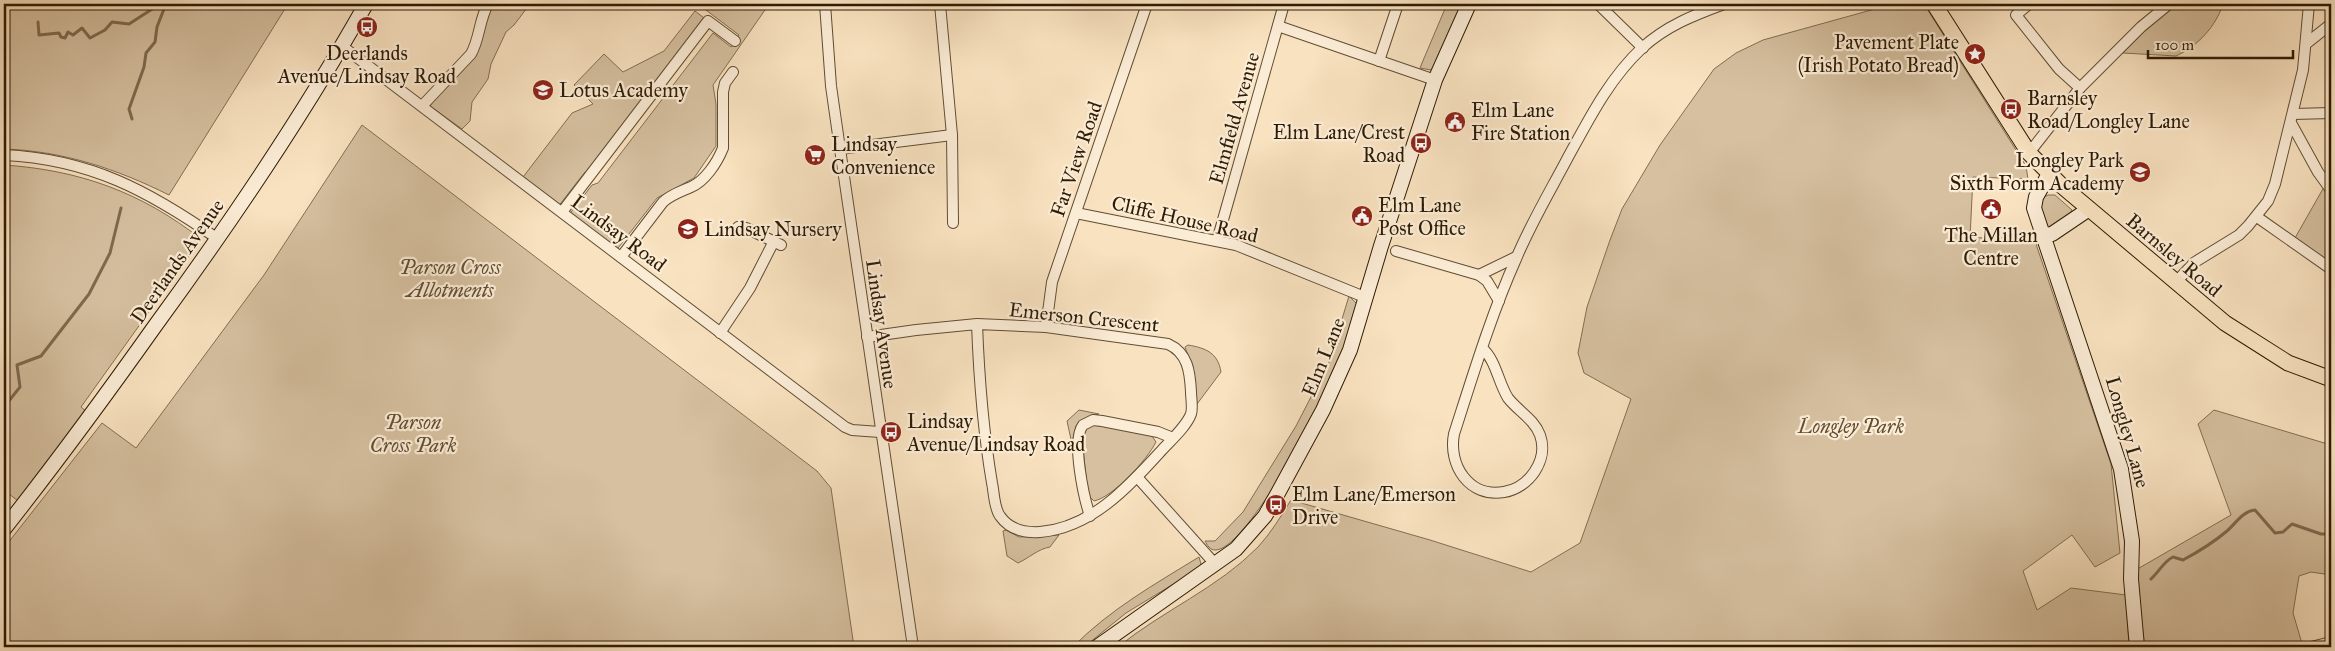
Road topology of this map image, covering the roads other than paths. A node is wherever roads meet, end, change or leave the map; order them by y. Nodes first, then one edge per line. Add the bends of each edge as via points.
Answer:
1 (366, 4) edge
2 (488, 4) edge
3 (825, 4) edge
4 (940, 4) edge
5 (1147, 4) edge
6 (1284, 4) edge
7 (1398, 4) edge
8 (1469, 4) edge
9 (1598, 4) edge
10 (1724, 4) edge
11 (1934, 4) edge
12 (2029, 4) edge
13 (2169, 4) edge
14 (2310, 4) edge
15 (2331, 24) edge
16 (1278, 26) junction
17 (735, 41) dead end
18 (2307, 43) junction
19 (342, 46) junction
20 (1643, 48) junction
21 (1379, 61) junction
22 (733, 72) dead end
23 (1435, 80) junction
24 (2080, 88) junction
25 (422, 106) junction
26 (2331, 113) edge
27 (2292, 118) junction
28 (952, 135) junction
29 (840, 149) junction
30 (2030, 153) junction
31 (4, 156) edge
32 (2049, 174) junction
33 (2331, 190) edge
34 (2089, 209) junction
35 (562, 212) junction
36 (1076, 213) junction
37 (2257, 217) junction
38 (953, 223) dead end
39 (738, 227) dead end
40 (2044, 235) junction
41 (218, 239) junction
42 (1217, 241) junction
43 (1396, 251) dead end
44 (621, 257) junction
45 (1516, 257) junction
46 (2331, 269) edge
47 (1479, 275) junction
48 (2175, 283) junction
49 (1367, 298) junction
50 (1499, 301) junction
51 (977, 324) junction
52 (1046, 327) junction
53 (720, 333) junction
54 (867, 337) junction
55 (1482, 348) junction
56 (2331, 380) edge
57 (880, 432) junction
58 (1173, 438) junction
59 (1137, 477) junction
60 (1090, 516) junction
61 (4, 529) edge
62 (1216, 565) junction
63 (2331, 642) edge
64 (913, 647) edge
65 (1097, 647) edge
66 (2137, 647) edge
67 (2311, 647) edge

1 - 19 street, Deerlands Avenue
2 - 25 street via 471,54
3 - 29 street, Lindsay Avenue
4 - 28 street
5 - 36 street, Far View Road
6 - 16 street, Elmfield Avenue
7 - 21 street
8 - 23 street, Elm Lane
9 - 20 street
10 - 20 street via 1680,22
11 - 30 main road, Barnsley Road
12 - 24 street via 2016,15 2059,69
13 - 24 street
14 - 18 street
15 - 18 street
16 - 21 street
16 - 42 street, Elmfield Avenue
17 - 35 street via 708,21
18 - 27 street
19 - 25 street, Lindsay Road
19 - 41 street, Deerlands Avenue
20 - 45 street via 1616,76 1597,105
21 - 23 street
22 - 44 street via 723,92 723,148 720,155 701,180 663,202
23 - 49 street, Elm Lane
24 - 30 street
25 - 35 street, Lindsay Road
26 - 27 street
27 - 33 street via 2318,172
27 - 37 street via 2275,184
28 - 29 street
28 - 38 street
29 - 54 street, Lindsay Avenue
30 - 32 main road, Barnsley Road
31 - 41 street via 41,158 89,168 177,211
32 - 34 main road, Barnsley Road
32 - 40 street, Longley Lane via 2034,202 2040,231
34 - 40 street via 2052,234
34 - 48 main road, Barnsley Road
35 - 44 street, Lindsay Road
36 - 42 street, Cliffe House Road
36 - 52 street, Far View Road via 1052,282
37 - 46 street
37 - 48 street via 2239,235 2195,262
39 - 53 street via 778,243
40 - 66 street, Longley Lane via 2121,469 2132,541 2131,579
41 - 61 street, Deerlands Avenue
42 - 49 street, Cliffe House Road via 1236,245
43 - 47 street
44 - 53 street, Lindsay Road
45 - 47 street
45 - 50 street
47 - 50 street via 1487,281
48 - 56 main road, Barnsley Road via 2255,344 2288,363
49 - 62 street, Elm Lane via 1337,382 1278,493 1252,533
50 - 55 street
51 - 52 street, Emerson Crescent
51 - 54 street, Emerson Crescent
51 - 60 street, Emerson Crescent via 983,433 998,514 1010,526 1032,532 1072,526
52 - 58 street, Emerson Crescent via 1158,341 1175,347 1189,370 1192,401 1190,414
53 - 57 street, Lindsay Road via 845,427
54 - 57 street, Lindsay Avenue
55 - 55 street via 1454,434 1452,454 1459,472 1473,484 1483,490 1505,492 1524,482 1538,466 1542,457 1541,437 1509,398 1491,358
57 - 64 street, Lindsay Avenue
58 - 59 street, Emerson Crescent
58 - 60 street via 1102,421 1093,420 1082,425 1077,437 1084,500
59 - 60 street, Emerson Crescent
59 - 62 street
62 - 65 street, Elm Lane
63 - 67 street

